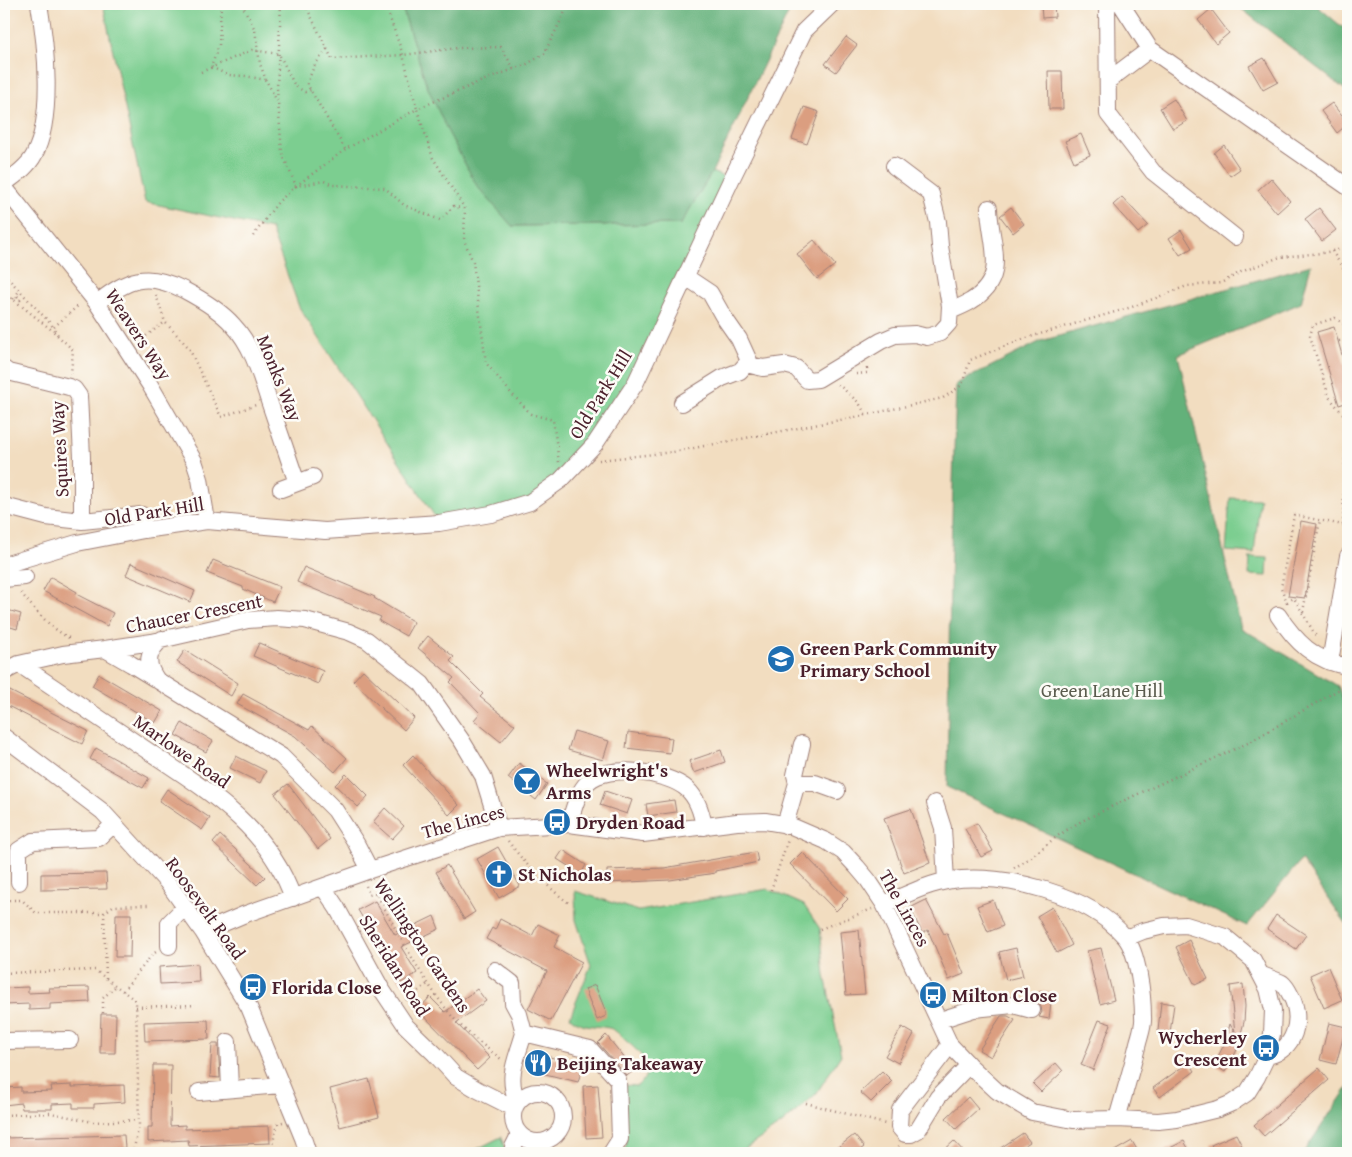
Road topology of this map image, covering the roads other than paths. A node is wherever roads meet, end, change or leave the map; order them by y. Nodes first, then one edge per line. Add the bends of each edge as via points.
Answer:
1 (39, 4) edge
2 (832, 4) edge
3 (1107, 4) edge
4 (1121, 4) edge
5 (1150, 49) junction
6 (1109, 80) junction
7 (894, 166) dead end
8 (4, 186) edge
9 (1348, 187) edge
10 (989, 208) dead end
11 (1235, 237) dead end
12 (686, 277) junction
13 (94, 299) junction
14 (950, 311) junction
15 (746, 364) junction
16 (4, 369) edge
17 (682, 403) dead end
18 (314, 477) dead end
19 (297, 483) junction
20 (281, 489) dead end
21 (4, 506) edge
22 (82, 521) junction
23 (207, 521) junction
24 (144, 530) junction
25 (1348, 556) edge
26 (11, 575) edge
27 (1283, 608) road end
28 (162, 639) junction
29 (99, 650) junction
30 (1330, 662) junction
31 (19, 664) junction
32 (1348, 666) edge
33 (4, 672) edge
34 (157, 680) junction
35 (4, 737) edge
36 (802, 744) dead end
37 (798, 783) junction
38 (837, 791) dead end
39 (935, 803) dead end
40 (114, 824) junction
41 (569, 824) junction
42 (789, 826) junction
43 (499, 828) junction
44 (704, 828) junction
45 (366, 872) junction
46 (19, 882) dead end
47 (946, 882) junction
48 (323, 887) junction
49 (293, 898) junction
50 (884, 904) junction
51 (186, 907) junction
52 (204, 932) junction
53 (1126, 938) junction
54 (169, 946) road end
55 (495, 970) dead end
56 (1260, 974) junction
57 (1032, 1010) dead end
58 (940, 1020) junction
59 (524, 1033) junction
60 (70, 1040) dead end
61 (4, 1041) edge
62 (228, 1042) dead end
63 (950, 1045) junction
64 (1267, 1056) junction
65 (969, 1065) junction
66 (281, 1085) junction
67 (230, 1089) junction
68 (199, 1092) dead end
69 (515, 1104) junction
70 (1117, 1119) junction
71 (519, 1135) junction
72 (308, 1153) edge
73 (515, 1153) edge
74 (611, 1153) edge

1 - 8 street via 47,82 44,125 34,156
2 - 12 street, Old Park Hill via 804,31
3 - 6 street
4 - 5 street
5 - 6 street
5 - 9 street
6 - 11 street via 1108,114 1152,172
7 - 14 street via 931,194
8 - 13 street, Weavers Way
10 - 14 street via 996,266 992,280 971,301
12 - 15 street via 710,293 739,339 749,360
12 - 23 street, Old Park Hill via 635,384 595,444 561,480 530,502 491,514 439,523 326,531
13 - 19 street, Monks Way via 126,283 151,280 176,286 201,299 234,325 258,367
13 - 23 street, Weavers Way via 194,461
14 - 15 street via 949,323 940,333 927,337 895,335 818,379 807,380 796,368 784,365 763,368
15 - 17 street via 740,371 722,378
16 - 22 street, Squires Way via 69,387 77,393 80,400
18 - 19 street
19 - 20 street
21 - 22 street via 46,517
22 - 24 street via 142,515
23 - 24 street, Old Park Hill
24 - 26 street, Old Park Hill via 77,543
25 - 30 street
27 - 30 street via 1292,636 1312,653
28 - 29 street, Chaucer Crescent
28 - 34 street via 153,648 149,662
28 - 43 street, Chaucer Crescent via 248,620 277,618 326,625 367,640 422,684 483,776
29 - 31 street, Chaucer Crescent
29 - 34 street
30 - 32 street
31 - 33 street, Chaucer Crescent
31 - 49 street, Marlowe Road via 237,814 267,847
34 - 45 street via 281,756 335,810 356,843
35 - 40 street, Roosevelt Road
36 - 37 street via 795,775
37 - 38 street via 815,783
37 - 42 street
39 - 47 street via 943,828
40 - 46 street via 99,838 33,841 19,850
40 - 51 street, Roosevelt Road
41 - 43 street, The Linces
41 - 44 street, The Linces via 643,834
41 - 44 street via 577,797 589,781 600,774 634,772 654,774 687,789 701,810
42 - 44 street, The Linces via 737,822
42 - 50 street, The Linces via 826,841 843,852
43 - 45 street, The Linces
45 - 48 street, The Linces
47 - 50 street via 926,886
47 - 53 street via 976,878 1003,880 1069,897 1096,911
48 - 49 street, The Linces
48 - 69 street, Sheridan Road via 406,1026 456,1077 478,1090
49 - 52 street, The Linces
50 - 58 street, The Linces
51 - 52 street, Roosevelt Road
51 - 54 street via 169,923
52 - 66 street, Roosevelt Road via 249,1007
53 - 56 street via 1164,926 1186,925 1202,929 1225,936 1253,960
53 - 70 street via 1137,962 1144,1018
55 - 59 street via 520,984 513,1003
56 - 64 street via 1268,989 1272,1010 1272,1034
56 - 64 street via 1281,982 1287,988 1297,1014 1296,1030 1288,1044
57 - 58 street via 1013,1005 974,1009
58 - 63 street, The Linces
59 - 69 street via 513,1066 511,1083
59 - 74 street via 590,1049 618,1080 620,1139
60 - 61 street
62 - 67 street
63 - 65 street, The Linces
63 - 65 street via 900,1110 899,1127 905,1134 918,1130 938,1097
64 - 70 street, The Linces via 1247,1093 1226,1106 1177,1119
65 - 70 street, The Linces via 998,1092 1032,1112 1073,1120
66 - 67 street
66 - 72 street, Roosevelt Road
67 - 68 street
69 - 71 street via 512,1122
69 - 71 street via 529,1092 543,1092 556,1099 562,1111 562,1126 546,1141 532,1142
71 - 73 street

